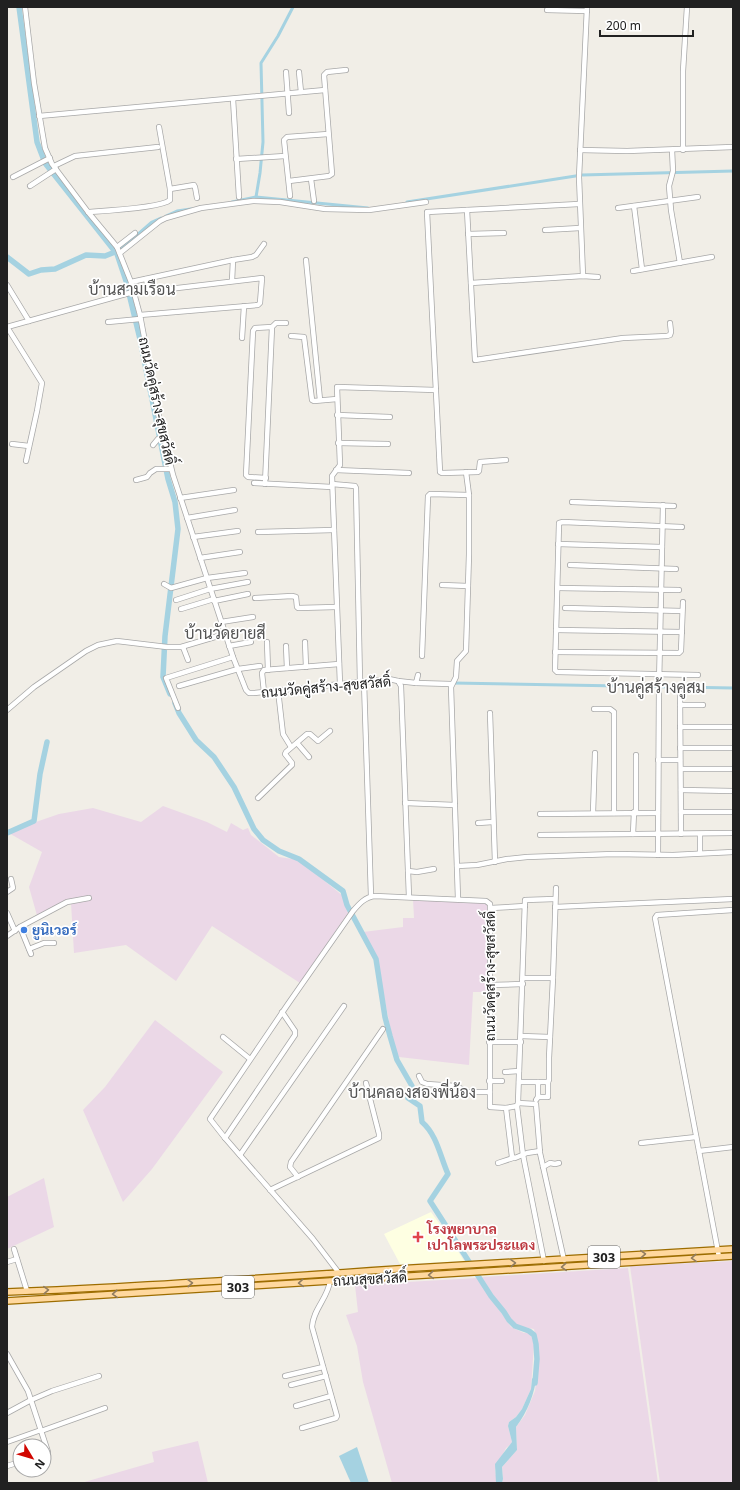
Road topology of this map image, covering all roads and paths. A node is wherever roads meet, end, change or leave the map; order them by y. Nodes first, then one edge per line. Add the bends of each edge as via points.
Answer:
1 (26, 7) edge
2 (687, 7) edge
3 (587, 9) edge
4 (547, 10) dead end
5 (346, 70) dead end
6 (286, 72) dead end
7 (299, 72) dead end
8 (325, 90) junction
9 (301, 92) junction
10 (288, 93) junction
11 (233, 99) junction
12 (289, 113) dead end
13 (39, 116) junction
14 (159, 127) dead end
15 (328, 134) junction
16 (158, 147) dead end
17 (733, 148) edge
18 (580, 150) junction
19 (672, 150) junction
20 (683, 150) junction
21 (285, 156) junction
22 (236, 159) junction
23 (46, 161) junction
24 (53, 170) junction
25 (14, 177) dead end
26 (311, 178) junction
27 (288, 181) junction
28 (30, 186) dead end
29 (170, 189) junction
30 (290, 196) dead end
31 (239, 197) dead end
32 (698, 197) dead end
33 (197, 198) dead end
34 (314, 201) dead end
35 (670, 201) junction
36 (426, 202) dead end
37 (579, 204) junction
38 (634, 206) junction
39 (618, 208) dead end
40 (467, 210) junction
41 (88, 212) junction
42 (580, 228) junction
43 (545, 230) dead end
44 (135, 233) dead end
45 (504, 233) dead end
46 (468, 234) junction
47 (264, 244) dead end
48 (119, 250) junction
49 (712, 257) dead end
50 (233, 260) junction
51 (306, 260) dead end
52 (680, 263) junction
53 (642, 269) junction
54 (633, 271) dead end
55 (583, 276) junction
56 (598, 277) dead end
57 (146, 279) junction
58 (232, 280) junction
59 (131, 282) junction
60 (471, 283) junction
61 (7, 285) edge
62 (129, 292) junction
63 (244, 306) junction
64 (137, 318) junction
65 (29, 321) junction
66 (108, 322) dead end
67 (286, 322) dead end
68 (670, 323) dead end
69 (7, 327) edge
70 (272, 328) junction
71 (291, 336) dead end
72 (242, 338) dead end
73 (436, 390) junction
74 (337, 399) junction
75 (320, 400) junction
76 (337, 415) junction
77 (390, 417) dead end
78 (161, 438) junction
79 (338, 442) junction
80 (12, 444) dead end
81 (388, 444) dead end
82 (153, 445) dead end
83 (29, 446) junction
84 (506, 460) dead end
85 (26, 461) dead end
86 (168, 469) junction
87 (336, 470) junction
88 (466, 472) junction
89 (409, 473) dead end
90 (266, 478) junction
91 (136, 480) dead end
92 (254, 483) dead end
93 (265, 484) junction
94 (332, 486) junction
95 (234, 490) dead end
96 (469, 496) junction
97 (180, 498) junction
98 (572, 502) dead end
99 (663, 505) junction
100 (674, 506) dead end
101 (235, 510) dead end
102 (186, 518) junction
103 (662, 526) junction
104 (682, 527) dead end
105 (334, 530) junction
106 (238, 531) dead end
107 (258, 532) dead end
108 (193, 537) junction
109 (558, 544) junction
110 (662, 547) junction
111 (240, 552) dead end
112 (200, 558) junction
113 (570, 566) dead end
114 (661, 568) junction
115 (676, 569) dead end
116 (244, 573) dead end
117 (207, 578) junction
118 (248, 582) dead end
119 (164, 584) dead end
120 (442, 585) dead end
121 (468, 586) junction
122 (558, 588) junction
123 (210, 589) junction
124 (661, 589) junction
125 (679, 590) dead end
126 (248, 594) dead end
127 (255, 598) dead end
128 (176, 600) dead end
129 (214, 600) junction
130 (683, 602) dead end
131 (336, 606) junction
132 (564, 608) dead end
133 (181, 609) dead end
134 (660, 611) junction
135 (682, 611) junction
136 (253, 617) dead end
137 (221, 622) junction
138 (556, 630) junction
139 (660, 632) junction
140 (682, 632) junction
141 (226, 634) junction
142 (251, 642) dead end
143 (267, 642) dead end
144 (305, 642) dead end
145 (229, 646) junction
146 (286, 646) dead end
147 (183, 647) junction
148 (555, 652) junction
149 (659, 653) junction
150 (422, 656) dead end
151 (233, 657) junction
152 (188, 660) dead end
153 (339, 664) junction
154 (260, 666) dead end
155 (306, 667) junction
156 (288, 668) junction
157 (238, 669) junction
158 (268, 670) junction
159 (418, 675) dead end
160 (659, 675) junction
161 (698, 675) dead end
162 (398, 681) junction
163 (362, 682) junction
164 (416, 683) junction
165 (340, 684) junction
166 (451, 684) junction
167 (179, 686) dead end
168 (278, 690) junction
169 (264, 692) junction
170 (680, 693) dead end
171 (680, 705) junction
172 (703, 705) dead end
173 (178, 708) dead end
174 (594, 709) dead end
175 (7, 710) edge
176 (490, 713) dead end
177 (680, 727) junction
178 (733, 727) edge
179 (330, 731) dead end
180 (297, 743) junction
181 (291, 748) junction
182 (680, 748) junction
183 (733, 748) edge
184 (595, 753) dead end
185 (636, 755) dead end
186 (309, 757) dead end
187 (658, 760) junction
188 (680, 760) junction
189 (680, 769) junction
190 (733, 769) edge
191 (681, 790) junction
192 (733, 791) edge
193 (258, 798) dead end
194 (405, 803) junction
195 (455, 805) junction
196 (635, 812) junction
197 (680, 812) junction
198 (733, 812) edge
199 (593, 813) junction
200 (614, 813) junction
201 (658, 813) junction
202 (540, 814) dead end
203 (493, 822) junction
204 (478, 823) dead end
205 (733, 833) edge
206 (633, 834) junction
207 (658, 834) junction
208 (681, 834) junction
209 (700, 834) junction
210 (540, 835) dead end
211 (733, 852) edge
212 (700, 853) junction
213 (658, 855) junction
214 (495, 862) junction
215 (457, 866) junction
216 (434, 869) dead end
217 (408, 871) junction
218 (11, 879) dead end
219 (556, 888) dead end
220 (7, 892) edge
221 (525, 893) dead end
222 (371, 896) junction
223 (409, 897) junction
224 (89, 898) dead end
225 (458, 899) junction
226 (555, 899) junction
227 (733, 899) edge
228 (525, 900) junction
229 (525, 906) junction
230 (555, 906) junction
231 (491, 908) junction
232 (733, 910) edge
233 (7, 913) edge
234 (20, 927) junction
235 (14, 931) junction
236 (7, 936) edge
237 (54, 944) dead end
238 (29, 948) junction
239 (31, 954) dead end
240 (523, 978) junction
241 (553, 978) junction
242 (523, 984) junction
243 (490, 985) junction
244 (344, 1006) dead end
245 (282, 1012) junction
246 (383, 1029) dead end
247 (521, 1036) junction
248 (550, 1036) junction
249 (223, 1037) dead end
250 (489, 1042) junction
251 (521, 1042) junction
252 (250, 1059) junction
253 (519, 1071) junction
254 (505, 1072) dead end
255 (419, 1076) dead end
256 (490, 1081) junction
257 (502, 1081) dead end
258 (519, 1082) junction
259 (538, 1082) junction
260 (548, 1082) junction
261 (366, 1084) dead end
262 (490, 1092) junction
263 (538, 1097) junction
264 (535, 1103) junction
265 (518, 1105) junction
266 (506, 1108) junction
267 (696, 1137) junction
268 (225, 1138) junction
269 (641, 1143) dead end
270 (733, 1147) edge
271 (540, 1151) junction
272 (699, 1152) junction
273 (240, 1155) junction
274 (523, 1155) junction
275 (513, 1158) junction
276 (498, 1163) dead end
277 (559, 1164) dead end
278 (543, 1167) junction
279 (298, 1177) junction
280 (270, 1190) junction
281 (536, 1220) junction
282 (530, 1222) dead end
283 (14, 1249) dead end
284 (733, 1249) edge
285 (718, 1250) junction
286 (733, 1256) edge
287 (719, 1257) junction
288 (17, 1259) junction
289 (564, 1260) junction
290 (544, 1261) junction
291 (7, 1262) edge
292 (340, 1273) junction
293 (330, 1281) junction
294 (27, 1291) junction
295 (7, 1292) edge
296 (7, 1301) edge
297 (7, 1354) edge
298 (324, 1367) junction
299 (99, 1376) dead end
300 (285, 1376) dead end
301 (326, 1376) junction
302 (291, 1385) dead end
303 (332, 1396) junction
304 (31, 1400) junction
305 (296, 1406) dead end
306 (105, 1408) dead end
307 (7, 1413) edge
308 (302, 1428) dead end
309 (41, 1430) junction
310 (44, 1438) edge
311 (7, 1442) edge

1 - 13 street, ถนนวัดคู่สร้าง-สุขสวัสดิ์
2 - 20 street via 683,71
3 - 4 street
3 - 18 street
5 - 8 street via 326,72
6 - 10 street
7 - 9 street
8 - 9 street
8 - 15 street
9 - 10 street
10 - 11 street
10 - 12 street
11 - 13 street
11 - 22 street
13 - 23 street, ถนนวัดคู่สร้าง-สุขสวัสดิ์
14 - 29 street
15 - 21 street via 285,138
15 - 26 street via 332,174
16 - 24 street via 75,156
17 - 20 street
18 - 19 street
18 - 37 street
19 - 20 street
19 - 35 street
21 - 22 street
21 - 27 street
22 - 31 street
23 - 24 street, ถนนวัดคู่สร้าง-สุขสวัสดิ์
23 - 25 street
24 - 28 street
24 - 41 street, ถนนวัดคู่สร้าง-สุขสวัสดิ์
26 - 27 street
26 - 34 street
27 - 30 street
29 - 33 street via 194,185
29 - 41 street via 170,200 163,204
32 - 35 street
35 - 38 street
35 - 52 street
36 - 48 street via 365,210 325,209 255,201 208,207 166,218
37 - 40 street
37 - 42 street
38 - 39 street
38 - 53 street
40 - 46 street
40 - 73 street via 427,212
41 - 48 street, ถนนวัดคู่สร้าง-สุขสวัสดิ์
42 - 43 street
42 - 55 street
44 - 48 street
45 - 46 street
46 - 60 street
47 - 50 street via 254,257
48 - 59 street, ถนนวัดคู่สร้าง-สุขสวัสดิ์
49 - 52 street
50 - 57 street
50 - 58 street
51 - 75 street
52 - 53 street
53 - 54 street
55 - 56 street
55 - 60 street
57 - 58 street via 148,288 152,291
57 - 59 street
58 - 63 street via 262,278 260,304
59 - 62 street, ถนนวัดคู่สร้าง-สุขสวัสดิ์
60 - 68 street via 477,361 623,338 667,336 671,332
61 - 65 street
62 - 64 street, ถนนวัดคู่สร้าง-สุขสวัสดิ์
62 - 65 street
63 - 64 street
63 - 72 street
64 - 66 street
64 - 78 street, ถนนวัดคู่สร้าง-สุขสวัสดิ์
65 - 69 street
67 - 70 street via 276,323
69 - 83 street via 42,383
70 - 90 street
70 - 90 street via 255,328 253,331 249,397 246,475
71 - 75 street via 304,337 312,400
73 - 74 street via 337,387
73 - 88 street via 440,472
74 - 75 street
74 - 76 street
76 - 77 street
76 - 79 street
78 - 82 street
78 - 86 street, ถนนวัดคู่สร้าง-สุขสวัสดิ์
79 - 81 street
79 - 87 street via 340,465
80 - 83 street
83 - 85 street
84 - 88 street via 482,461 479,472
86 - 91 street via 156,469 148,477
86 - 97 street, ถนนวัดคู่สร้าง-สุขสวัสดิ์
87 - 89 street
87 - 94 street via 332,473
88 - 96 street
90 - 93 street
92 - 93 street
93 - 94 street
94 - 105 street
94 - 163 street via 356,488
95 - 97 street
96 - 121 street
96 - 150 street via 428,496
97 - 102 street, ถนนวัดคู่สร้าง-สุขสวัสดิ์
98 - 99 street
99 - 100 street
99 - 103 street
101 - 102 street
102 - 108 street, ถนนวัดคู่สร้าง-สุขสวัสดิ์
103 - 104 street
103 - 109 street via 563,522 558,526
103 - 110 street
105 - 107 street
105 - 131 street
106 - 108 street
108 - 112 street, ถนนวัดคู่สร้าง-สุขสวัสดิ์
109 - 110 street
109 - 122 street
110 - 114 street
111 - 112 street
112 - 117 street, ถนนวัดคู่สร้าง-สุขสวัสดิ์
113 - 114 street
114 - 115 street
114 - 124 street
116 - 117 street
117 - 119 street via 171,588
117 - 123 street, ถนนวัดคู่สร้าง-สุขสวัสดิ์
118 - 123 street
120 - 121 street
121 - 166 street via 466,651 457,661 456,677
122 - 124 street
122 - 138 street
123 - 128 street
123 - 129 street, ถนนวัดคู่สร้าง-สุขสวัสดิ์
124 - 125 street
124 - 134 street
126 - 129 street
127 - 131 street via 292,596 296,597 298,608
129 - 133 street
129 - 137 street, ถนนวัดคู่สร้าง-สุขสวัสดิ์
130 - 135 street
131 - 153 street
132 - 134 street
134 - 135 street
134 - 139 street
135 - 140 street
136 - 137 street
137 - 141 street, ถนนวัดคู่สร้าง-สุขสวัสดิ์
138 - 139 street
138 - 148 street
139 - 140 street
139 - 149 street
140 - 149 street via 680,653
141 - 145 street, ถนนวัดคู่สร้าง-สุขสวัสดิ์
141 - 147 street
142 - 145 street
143 - 158 street
144 - 155 street
145 - 151 street, ถนนวัดคู่สร้าง-สุขสวัสดิ์
146 - 156 street
147 - 152 street
147 - 175 street via 117,641 98,645 70,661
148 - 149 street
148 - 160 street via 556,672
149 - 160 street
151 - 157 street, ถนนวัดคู่สร้าง-สุขสวัสดิ์
151 - 173 street via 166,678
153 - 155 street
153 - 165 street
154 - 157 street
155 - 156 street
156 - 158 street
157 - 167 street
157 - 169 street, ถนนวัดคู่สร้าง-สุขสวัสดิ์ via 247,691
158 - 169 street via 262,672
159 - 164 street
160 - 161 street
160 - 187 street
162 - 163 street, ถนนวัดคู่สร้าง-สุขสวัสดิ์ via 390,679
162 - 164 street
162 - 194 street, ถนนวัดคู่สร้าง-สุขสวัสดิ์ via 401,686
163 - 165 street, ถนนวัดคู่สร้าง-สุขสวัสดิ์
163 - 222 street
164 - 166 street
165 - 168 street, ถนนวัดคู่สร้าง-สุขสวัสดิ์
166 - 195 street
168 - 169 street, ถนนวัดคู่สร้าง-สุขสวัสดิ์
168 - 181 street via 283,734
170 - 171 street
171 - 172 street
171 - 177 street
174 - 200 street via 610,709 614,712
176 - 203 street
177 - 178 street
177 - 182 street
179 - 180 street via 318,741 308,734
180 - 181 street
180 - 186 street
181 - 193 street via 285,754 292,765
182 - 183 street
182 - 188 street
184 - 199 street
185 - 196 street
187 - 188 street
187 - 201 street
188 - 189 street
189 - 190 street
189 - 191 street
191 - 192 street
191 - 197 street
194 - 195 street
194 - 217 street, ถนนวัดคู่สร้าง-สุขสวัสดิ์
195 - 215 street
196 - 200 street
196 - 201 street
196 - 206 street
197 - 198 street
197 - 208 street
199 - 200 street
199 - 202 street
201 - 207 street
203 - 204 street
203 - 214 street
205 - 209 street
206 - 207 street
206 - 210 street
207 - 208 street
207 - 213 street
208 - 209 street
209 - 212 street
211 - 212 street
212 - 213 street
213 - 214 street via 549,856 507,858
214 - 215 street
215 - 225 street
216 - 217 street
217 - 223 street, ถนนวัดคู่สร้าง-สุขสวัสดิ์
218 - 220 street via 13,888
219 - 226 street
221 - 228 street
222 - 223 street
222 - 245 street via 363,900 353,911
223 - 225 street, ถนนวัดคู่สร้าง-สุขสวัสดิ์
224 - 234 street via 67,902
225 - 231 street, ถนนวัดคู่สร้าง-สุขสวัสดิ์ via 486,901
226 - 228 street
226 - 230 street
227 - 230 street
228 - 229 street
229 - 231 street
229 - 240 street
230 - 241 street
231 - 243 street, ถนนวัดคู่สร้าง-สุขสวัสดิ์
232 - 267 street via 655,917
233 - 235 street
234 - 235 street
234 - 238 street
235 - 236 street
237 - 238 street via 44,943
238 - 239 street
240 - 241 street
240 - 242 street
241 - 248 street
242 - 243 street
242 - 247 street
243 - 250 street, ถนนวัดคู่สร้าง-สุขสวัสดิ์
244 - 273 street
245 - 252 street
245 - 268 street via 295,1035
246 - 279 street via 291,1162 290,1167
247 - 248 street
247 - 251 street
248 - 260 street
249 - 252 street
250 - 251 street
250 - 256 street, ถนนวัดคู่สร้าง-สุขสวัสดิ์
251 - 253 street
252 - 268 street via 210,1119
253 - 254 street
253 - 258 street
255 - 262 street via 422,1082 427,1084 456,1086 467,1092
256 - 257 street
256 - 262 street, ถนนวัดคู่สร้าง-สุขสวัสดิ์
258 - 259 street
258 - 265 street
259 - 260 street
259 - 263 street
260 - 263 street via 548,1097
261 - 279 street via 379,1138
262 - 266 street, ถนนวัดคู่สร้าง-สุขสวัสดิ์ via 490,1107
263 - 264 street
264 - 265 street
264 - 271 street
265 - 266 street
265 - 274 street
266 - 275 street
267 - 269 street
267 - 272 street
268 - 273 street
270 - 272 street
271 - 274 street
271 - 278 street
272 - 285 street
273 - 280 street
274 - 275 street
274 - 281 street
275 - 276 street
277 - 278 street via 550,1163
278 - 289 street
279 - 280 street
280 - 292 street
281 - 282 street
281 - 290 street
283 - 288 street
284 - 285 main road, ถนนสุขสวัสดิ์ / 303
285 - 287 street
289 -> 285 main road, ถนนสุขสวัสดิ์ / 303
286 - 287 main road, ถนนสุขสวัสดิ์ / 303
287 -> 293 main road, ถนนสุขสวัสดิ์ / 303
288 - 291 street
288 - 294 street
289 - 290 main road, ถนนสุขสวัสดิ์ / 303
292 -> 290 main road, ถนนสุขสวัสดิ์ / 303
294 -> 292 main road, ถนนสุขสวัสดิ์ / 303 via 135,1287
293 -> 296 main road, ถนนสุขสวัสดิ์ / 303
293 - 298 street via 330,1288 312,1321
294 - 295 main road, ถนนสุขสวัสดิ์ / 303
297 - 304 street
298 - 300 street
298 - 301 street
299 - 304 street
301 - 302 street
301 - 303 street
303 - 305 street
303 - 308 street via 336,1418
304 - 307 street
304 - 309 street
306 - 309 street
309 - 310 street
309 - 311 street

